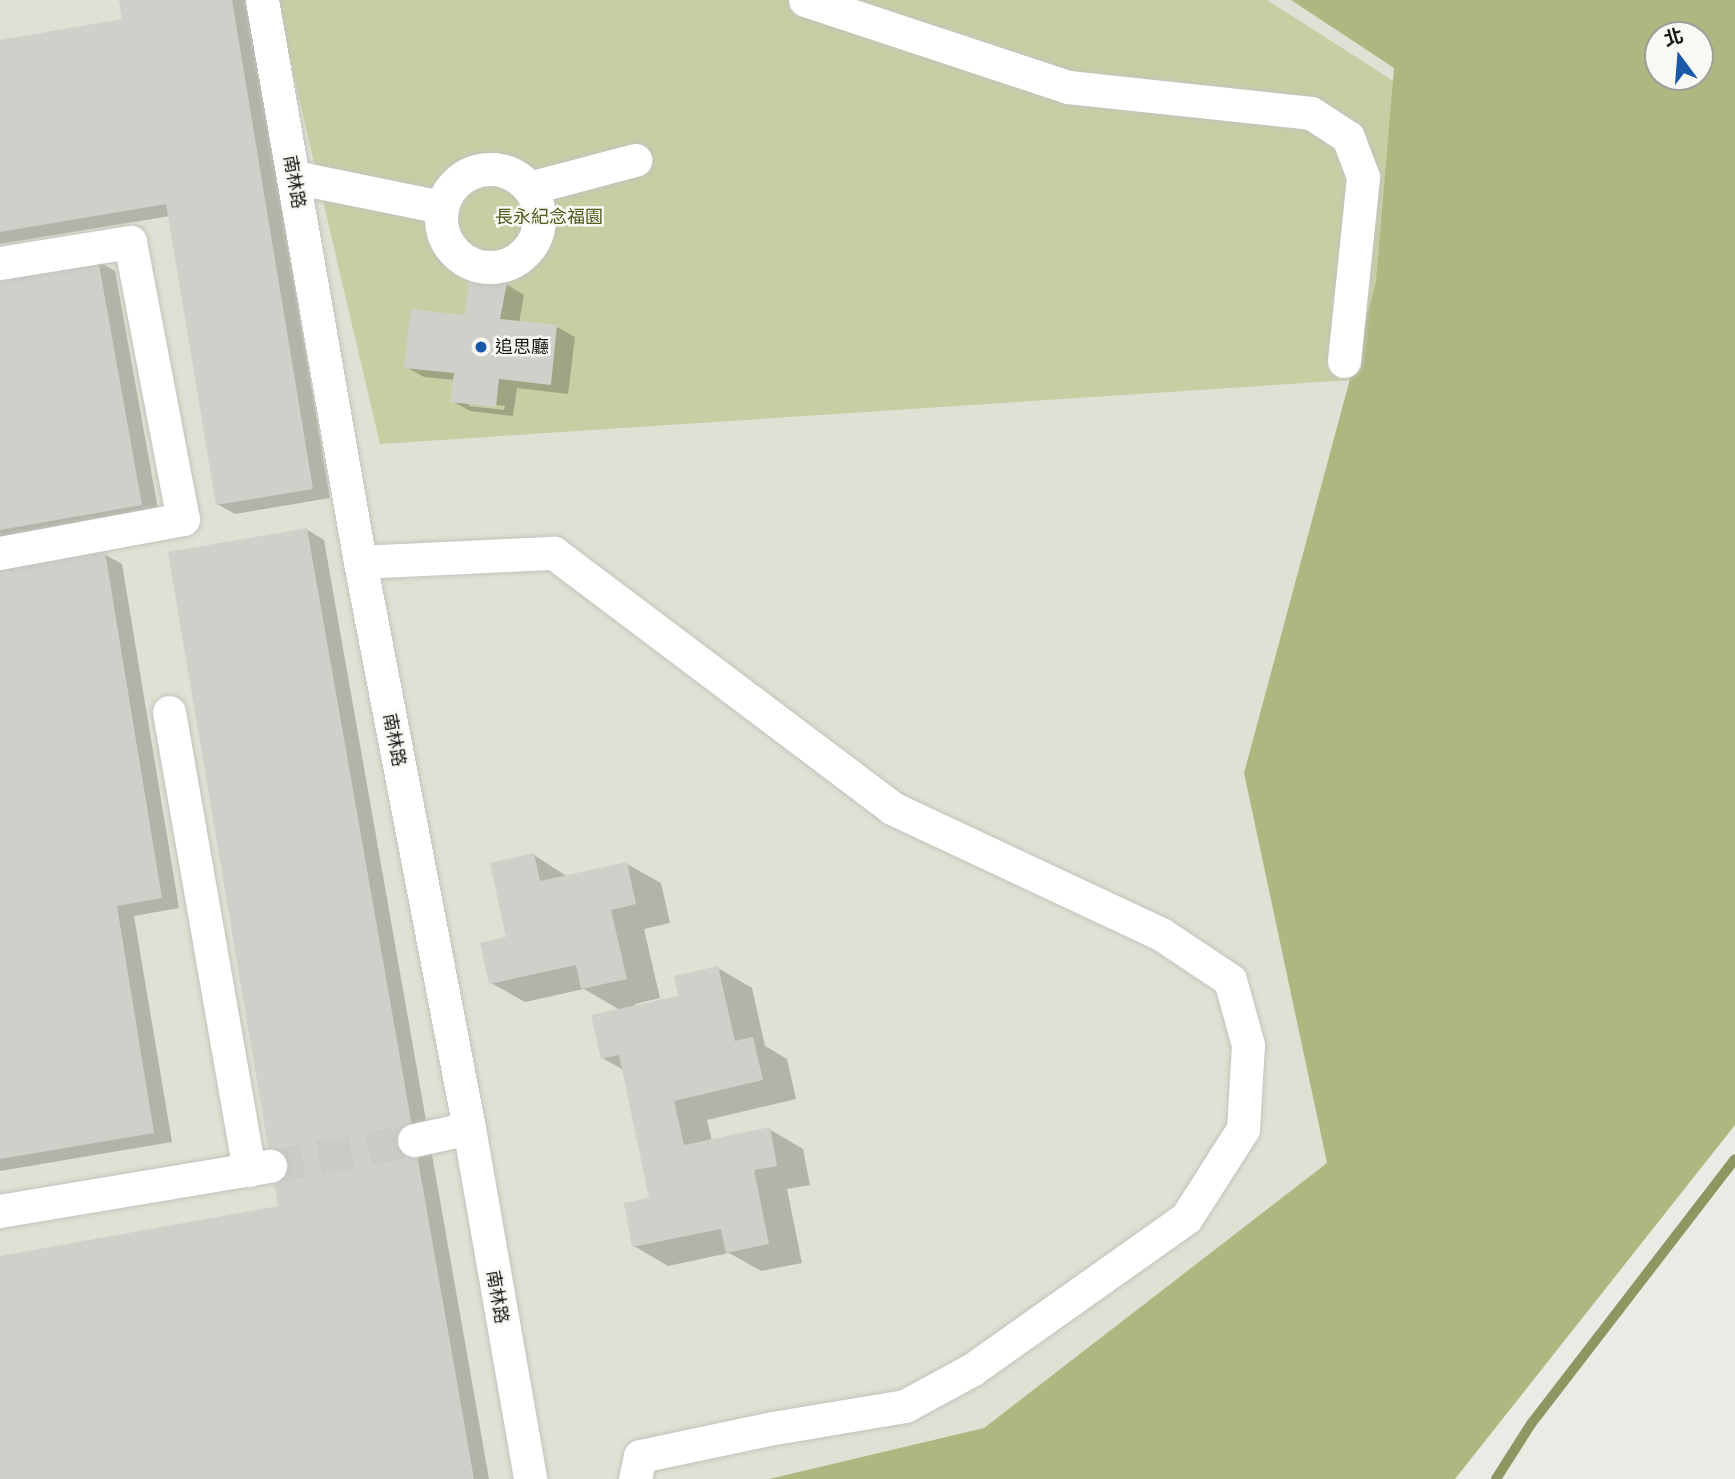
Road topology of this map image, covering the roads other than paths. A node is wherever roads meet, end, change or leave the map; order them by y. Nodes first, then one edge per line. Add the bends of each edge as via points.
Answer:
1 (262, 0) edge
2 (805, 0) edge
3 (635, 160) dead end
4 (294, 177) junction
5 (529, 188) junction
6 (442, 207) junction
7 (0, 262) edge
8 (1344, 361) dead end
9 (0, 553) edge
10 (360, 562) junction
11 (169, 712) dead end
12 (469, 1128) junction
13 (414, 1140) tunnel mouth
14 (0, 1211) edge
15 (530, 1479) edge
16 (635, 1479) edge

1 - 4 street, 南林路
2 - 8 street via 1068,87 1311,113 1320,119 1348,138 1363,177
3 - 5 street
4 - 6 street
4 - 10 street, 南林路
5 - 6 street via 504,170 473,172 447,192
5 - 6 street via 539,216 537,233 529,248 502,266 469,263 456,253 441,224
7 - 9 street via 130,242 183,519
10 - 12 street, 南林路
10 - 16 street via 554,553 892,808 1161,934 1230,980 1248,1045 1242,1129 1186,1218 973,1369 905,1406 640,1455
11 - 14 street via 260,1168
12 - 13 street
12 - 15 street, 南林路

